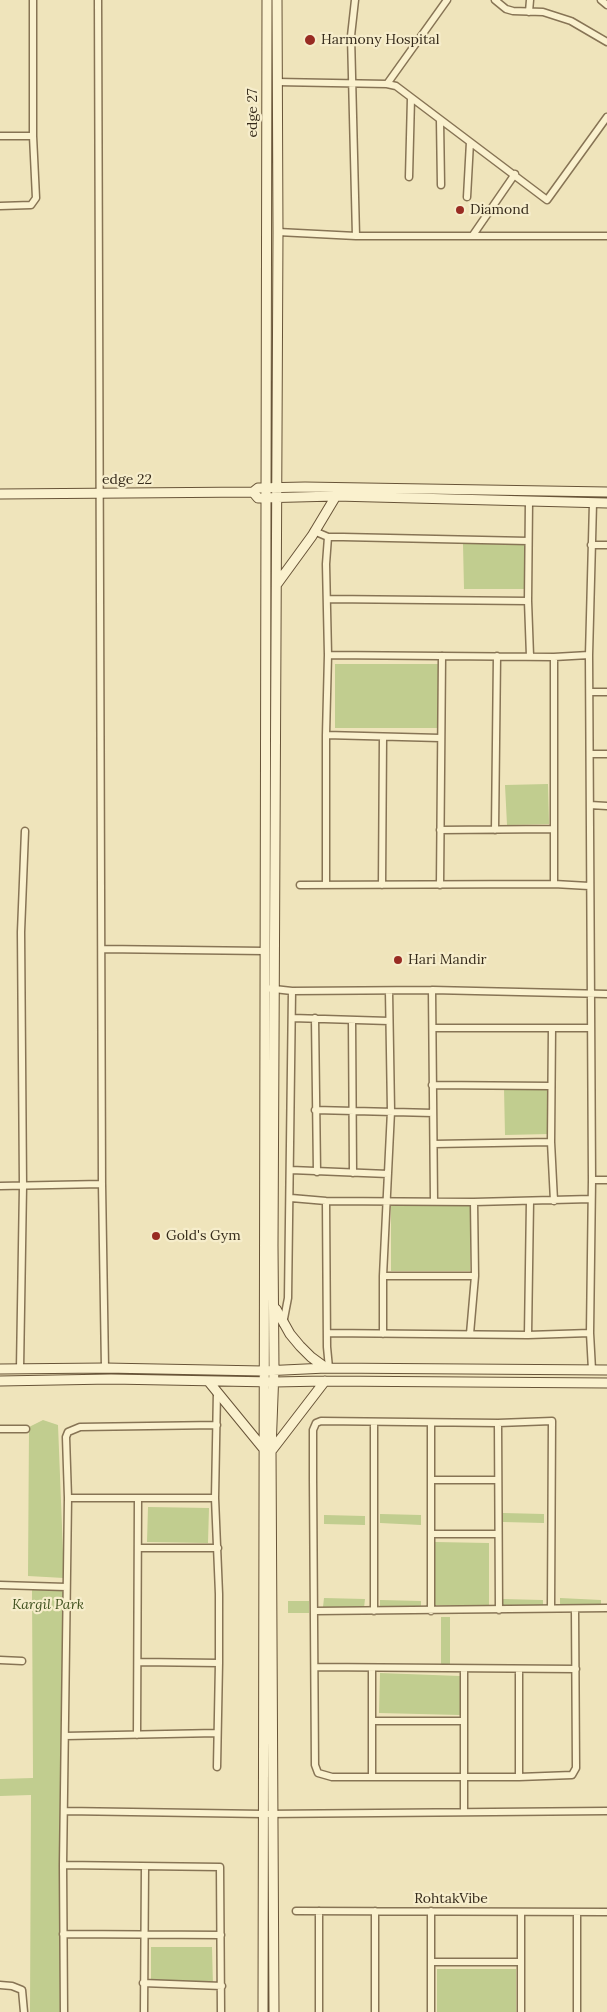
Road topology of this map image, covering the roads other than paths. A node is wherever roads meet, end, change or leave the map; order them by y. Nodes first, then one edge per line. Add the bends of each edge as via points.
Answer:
1 (32, 0) edge
2 (98, 0) edge
3 (267, 0) edge
4 (277, 0) edge
5 (355, 0) edge
6 (447, 0) edge
7 (495, 0) edge
8 (530, 0) edge
9 (601, 0) edge
10 (607, 5) edge
11 (529, 12) junction
12 (607, 42) edge
13 (266, 79) junction
14 (277, 82) junction
15 (352, 84) junction
16 (387, 84) junction
17 (410, 98) junction
18 (277, 107) junction
19 (266, 108) junction
20 (607, 117) edge
21 (440, 120) junction
22 (0, 136) edge
23 (33, 136) junction
24 (470, 142) junction
25 (515, 174) junction
26 (409, 178) dead end
27 (441, 185) dead end
28 (467, 197) dead end
29 (0, 206) edge
30 (278, 232) junction
31 (473, 235) junction
32 (356, 236) junction
33 (607, 236) edge
34 (266, 487) junction
35 (253, 492) junction
36 (277, 492) junction
37 (607, 492) edge
38 (100, 493) junction
39 (0, 494) edge
40 (336, 496) junction
41 (267, 498) junction
42 (529, 501) junction
43 (593, 503) junction
44 (607, 503) edge
45 (314, 531) junction
46 (328, 537) junction
47 (528, 541) junction
48 (591, 545) junction
49 (607, 545) edge
50 (277, 584) junction
51 (327, 599) junction
52 (528, 600) junction
53 (328, 655) junction
54 (589, 655) junction
55 (442, 656) junction
56 (496, 656) junction
57 (530, 656) junction
58 (554, 657) junction
59 (591, 692) junction
60 (607, 692) edge
61 (326, 735) junction
62 (383, 737) junction
63 (440, 738) junction
64 (590, 754) junction
65 (607, 754) edge
66 (590, 805) junction
67 (607, 806) edge
68 (554, 829) junction
69 (440, 830) junction
70 (496, 830) junction
71 (25, 831) dead end
72 (554, 884) junction
73 (300, 885) dead end
74 (326, 885) junction
75 (382, 885) junction
76 (440, 885) junction
77 (589, 886) junction
78 (102, 949) junction
79 (266, 951) junction
80 (265, 988) junction
81 (276, 989) junction
82 (292, 990) junction
83 (432, 990) junction
84 (390, 991) junction
85 (590, 994) junction
86 (607, 994) edge
87 (292, 1018) junction
88 (315, 1018) junction
89 (352, 1020) junction
90 (389, 1021) junction
91 (432, 1028) junction
92 (552, 1028) junction
93 (591, 1028) junction
94 (432, 1085) junction
95 (550, 1086) junction
96 (352, 1109) junction
97 (315, 1110) junction
98 (391, 1111) junction
99 (433, 1113) junction
100 (551, 1142) junction
101 (434, 1144) junction
102 (291, 1170) junction
103 (317, 1172) junction
104 (353, 1173) junction
105 (388, 1174) junction
106 (592, 1180) junction
107 (607, 1180) edge
108 (102, 1184) junction
109 (0, 1186) edge
110 (23, 1186) junction
111 (291, 1198) junction
112 (591, 1199) junction
113 (326, 1200) junction
114 (386, 1201) junction
115 (434, 1201) junction
116 (530, 1201) junction
117 (554, 1201) junction
118 (474, 1202) junction
119 (383, 1276) junction
120 (474, 1276) junction
121 (274, 1304) junction
122 (283, 1324) junction
123 (326, 1333) junction
124 (383, 1334) junction
125 (470, 1334) junction
126 (590, 1334) junction
127 (528, 1335) junction
128 (105, 1368) junction
129 (328, 1368) junction
130 (0, 1369) edge
131 (20, 1369) junction
132 (274, 1370) junction
133 (592, 1370) junction
134 (607, 1370) edge
135 (263, 1371) junction
136 (0, 1381) edge
137 (325, 1381) junction
138 (209, 1382) junction
139 (263, 1382) junction
140 (274, 1382) junction
141 (607, 1383) edge
142 (217, 1391) junction
143 (374, 1422) junction
144 (431, 1423) junction
145 (498, 1423) junction
146 (217, 1425) junction
147 (0, 1429) edge
148 (26, 1429) dead end
149 (267, 1449) junction
150 (431, 1480) junction
151 (498, 1480) junction
152 (68, 1498) junction
153 (138, 1498) junction
154 (215, 1498) junction
155 (431, 1534) junction
156 (498, 1534) junction
157 (138, 1548) junction
158 (218, 1548) junction
159 (0, 1585) edge
160 (66, 1587) junction
161 (551, 1608) junction
162 (607, 1608) edge
163 (575, 1609) junction
164 (499, 1610) junction
165 (374, 1611) junction
166 (431, 1611) junction
167 (315, 1612) junction
168 (0, 1660) edge
169 (22, 1661) dead end
170 (139, 1662) junction
171 (219, 1663) junction
172 (315, 1667) junction
173 (372, 1668) junction
174 (464, 1669) junction
175 (519, 1669) junction
176 (576, 1669) junction
177 (372, 1721) junction
178 (464, 1721) junction
179 (217, 1733) junction
180 (138, 1735) junction
181 (65, 1736) junction
182 (217, 1767) dead end
183 (372, 1776) junction
184 (464, 1777) junction
185 (519, 1777) junction
186 (65, 1811) junction
187 (607, 1811) edge
188 (464, 1812) junction
189 (274, 1813) junction
190 (264, 1814) junction
191 (63, 1865) junction
192 (145, 1867) junction
193 (296, 1911) dead end
194 (319, 1911) junction
195 (375, 1911) junction
196 (431, 1912) junction
197 (521, 1912) junction
198 (577, 1912) junction
199 (607, 1912) edge
200 (63, 1934) junction
201 (143, 1935) junction
202 (221, 1935) junction
203 (431, 1962) junction
204 (521, 1962) junction
205 (143, 1983) junction
206 (0, 1985) edge
207 (222, 1986) junction
208 (24, 2012) edge
209 (64, 2012) edge
210 (144, 2012) edge
211 (222, 2012) edge
212 (263, 2012) edge
213 (274, 2012) edge
214 (318, 2012) edge
215 (375, 2012) edge
216 (431, 2012) edge
217 (521, 2012) edge
218 (577, 2012) edge

1 - 23 street
2 - 38 street
3 - 13 main road, edge 27
4 - 14 main road
5 - 15 street via 351,36
6 - 16 street
7 - 11 street via 513,11
8 - 11 street
9 - 10 street
11 - 12 street via 571,21
13 - 14 main road
13 - 19 main road, edge 27
14 - 15 street
14 - 18 main road
15 - 16 street
15 - 32 street
16 - 17 street via 396,86
17 - 21 street
17 - 26 street
18 - 19 main road
18 - 30 main road
19 - 34 main road, edge 27
20 - 25 street via 547,200
21 - 24 street
21 - 27 street
22 - 23 street
23 - 29 street via 34,202 24,206
24 - 25 street
24 - 28 street
25 - 31 street
30 - 32 street
30 - 36 main road
31 - 32 street
31 - 33 street
34 - 35 main road
34 - 36 main road
34 - 41 main road, edge 27
35 - 38 main road, edge 22
35 - 41 main road via 258,498
36 - 37 main road
36 - 40 main road
36 - 41 main road
36 - 50 main road
38 - 39 main road, edge 22
38 - 78 street
40 - 42 main road
40 - 45 main road
41 - 79 main road, edge 27
42 - 43 main road
42 - 47 street
43 - 44 main road
43 - 48 street
45 - 46 street
45 - 50 main road
46 - 47 street
46 - 51 street
47 - 52 street
48 - 49 street
48 - 54 street
50 - 81 main road
51 - 52 street
51 - 53 street
52 - 57 street
53 - 55 street
53 - 61 street
54 - 58 street
54 - 59 street
55 - 56 street
55 - 63 street
56 - 57 street
56 - 70 street
57 - 58 street
58 - 68 street
59 - 60 street
59 - 64 street
61 - 62 street
61 - 74 street
62 - 63 street
62 - 75 street
63 - 69 street
64 - 65 street
64 - 66 street
66 - 67 street
66 - 77 street
68 - 70 street
68 - 72 street
69 - 70 street
69 - 76 street
71 - 110 street via 21,932
72 - 76 street
72 - 77 street
73 - 74 street
74 - 75 street
75 - 76 street
77 - 85 street
78 - 79 street
78 - 108 street
79 - 80 main road, edge 27
80 - 81 street
80 - 135 main road, edge 27
81 - 82 street
81 - 121 main road
82 - 84 street
82 - 87 street
83 - 84 street
83 - 85 street
83 - 91 street
84 - 90 street
85 - 86 street
85 - 93 street
87 - 88 street
87 - 102 street
88 - 89 street
88 - 97 street
89 - 90 street
89 - 96 street
90 - 98 street
91 - 92 street
91 - 94 street
92 - 93 street
92 - 95 street
93 - 106 street
94 - 95 street
94 - 99 street
95 - 100 street
96 - 97 street
96 - 98 street
96 - 104 street
97 - 103 street
98 - 99 street
98 - 105 street
99 - 101 street
100 - 101 street
100 - 117 street
101 - 115 street
102 - 103 street
102 - 111 street
103 - 104 street
104 - 105 street
105 - 114 street
106 - 107 street
106 - 112 street
108 - 110 street
108 - 128 street
109 - 110 street
110 - 131 street
111 - 113 street
111 - 122 street via 288,1298
112 - 117 street
112 - 126 street
113 - 114 street
113 - 123 street
114 - 115 street
114 - 119 street
115 - 118 street
116 - 117 street
116 - 118 street
116 - 127 street
118 - 120 street
119 - 120 street
119 - 124 street
120 - 125 street
121 - 122 main road
121 - 132 main road
122 - 129 main road via 305,1352
123 - 124 street
123 - 129 street
124 - 125 street
125 - 127 street
126 - 127 street
126 - 133 street
128 - 131 main road
128 - 135 main road
129 - 132 main road
129 - 133 main road
130 - 131 main road
132 - 135 main road
132 - 140 main road
133 - 134 main road
135 - 139 main road, edge 27
136 - 138 main road via 111,1379
137 - 140 main road
137 - 141 main road
137 - 149 main road
138 - 139 main road
138 - 142 main road
139 - 140 main road
139 - 149 main road, edge 27
140 - 149 main road
142 - 146 street
142 - 149 main road
143 - 144 street
143 - 165 street
143 - 167 street via 321,1421 314,1426
144 - 145 street
144 - 150 street
145 - 151 street
145 - 161 street via 552,1421
146 - 152 street via 73,1429 66,1437
146 - 154 street
147 - 148 street
149 - 189 main road
149 - 190 main road
150 - 151 street
150 - 155 street
151 - 156 street
152 - 153 street
152 - 160 street
153 - 154 street
153 - 157 street
154 - 158 street
155 - 156 street
155 - 166 street
156 - 164 street
157 - 158 street
157 - 170 street
158 - 171 street
159 - 160 street
160 - 181 street
161 - 163 street
161 - 164 street
162 - 163 street
163 - 176 street
164 - 166 street
165 - 166 street
165 - 167 street
167 - 172 street
168 - 169 street
170 - 171 street
170 - 180 street
171 - 179 street
172 - 173 street
172 - 183 street via 316,1770 332,1777
173 - 174 street
173 - 177 street
174 - 175 street
174 - 178 street
175 - 176 street
175 - 185 street
176 - 185 street via 574,1772 568,1776
177 - 178 street
177 - 183 street
178 - 184 street
179 - 180 street
179 - 182 street
180 - 181 street
181 - 186 street
183 - 184 street
184 - 185 street
184 - 188 street
186 - 190 street
186 - 191 street
187 - 188 street
188 - 189 street
189 - 190 street
189 - 213 main road
190 - 212 main road
191 - 192 street
191 - 200 street
192 - 201 street
192 - 202 street via 220,1867
193 - 194 street, RohtakVibe
194 - 195 street, RohtakVibe
194 - 214 street
195 - 196 street, RohtakVibe
195 - 215 street
196 - 197 street, RohtakVibe
196 - 203 street
197 - 198 street, RohtakVibe
197 - 204 street
198 - 199 street, RohtakVibe
198 - 218 street
200 - 201 street
200 - 209 street
201 - 202 street
201 - 205 street
202 - 207 street
203 - 204 street
203 - 216 street
204 - 217 street
205 - 207 street
205 - 210 street
206 - 208 street via 22,1990
207 - 211 street

